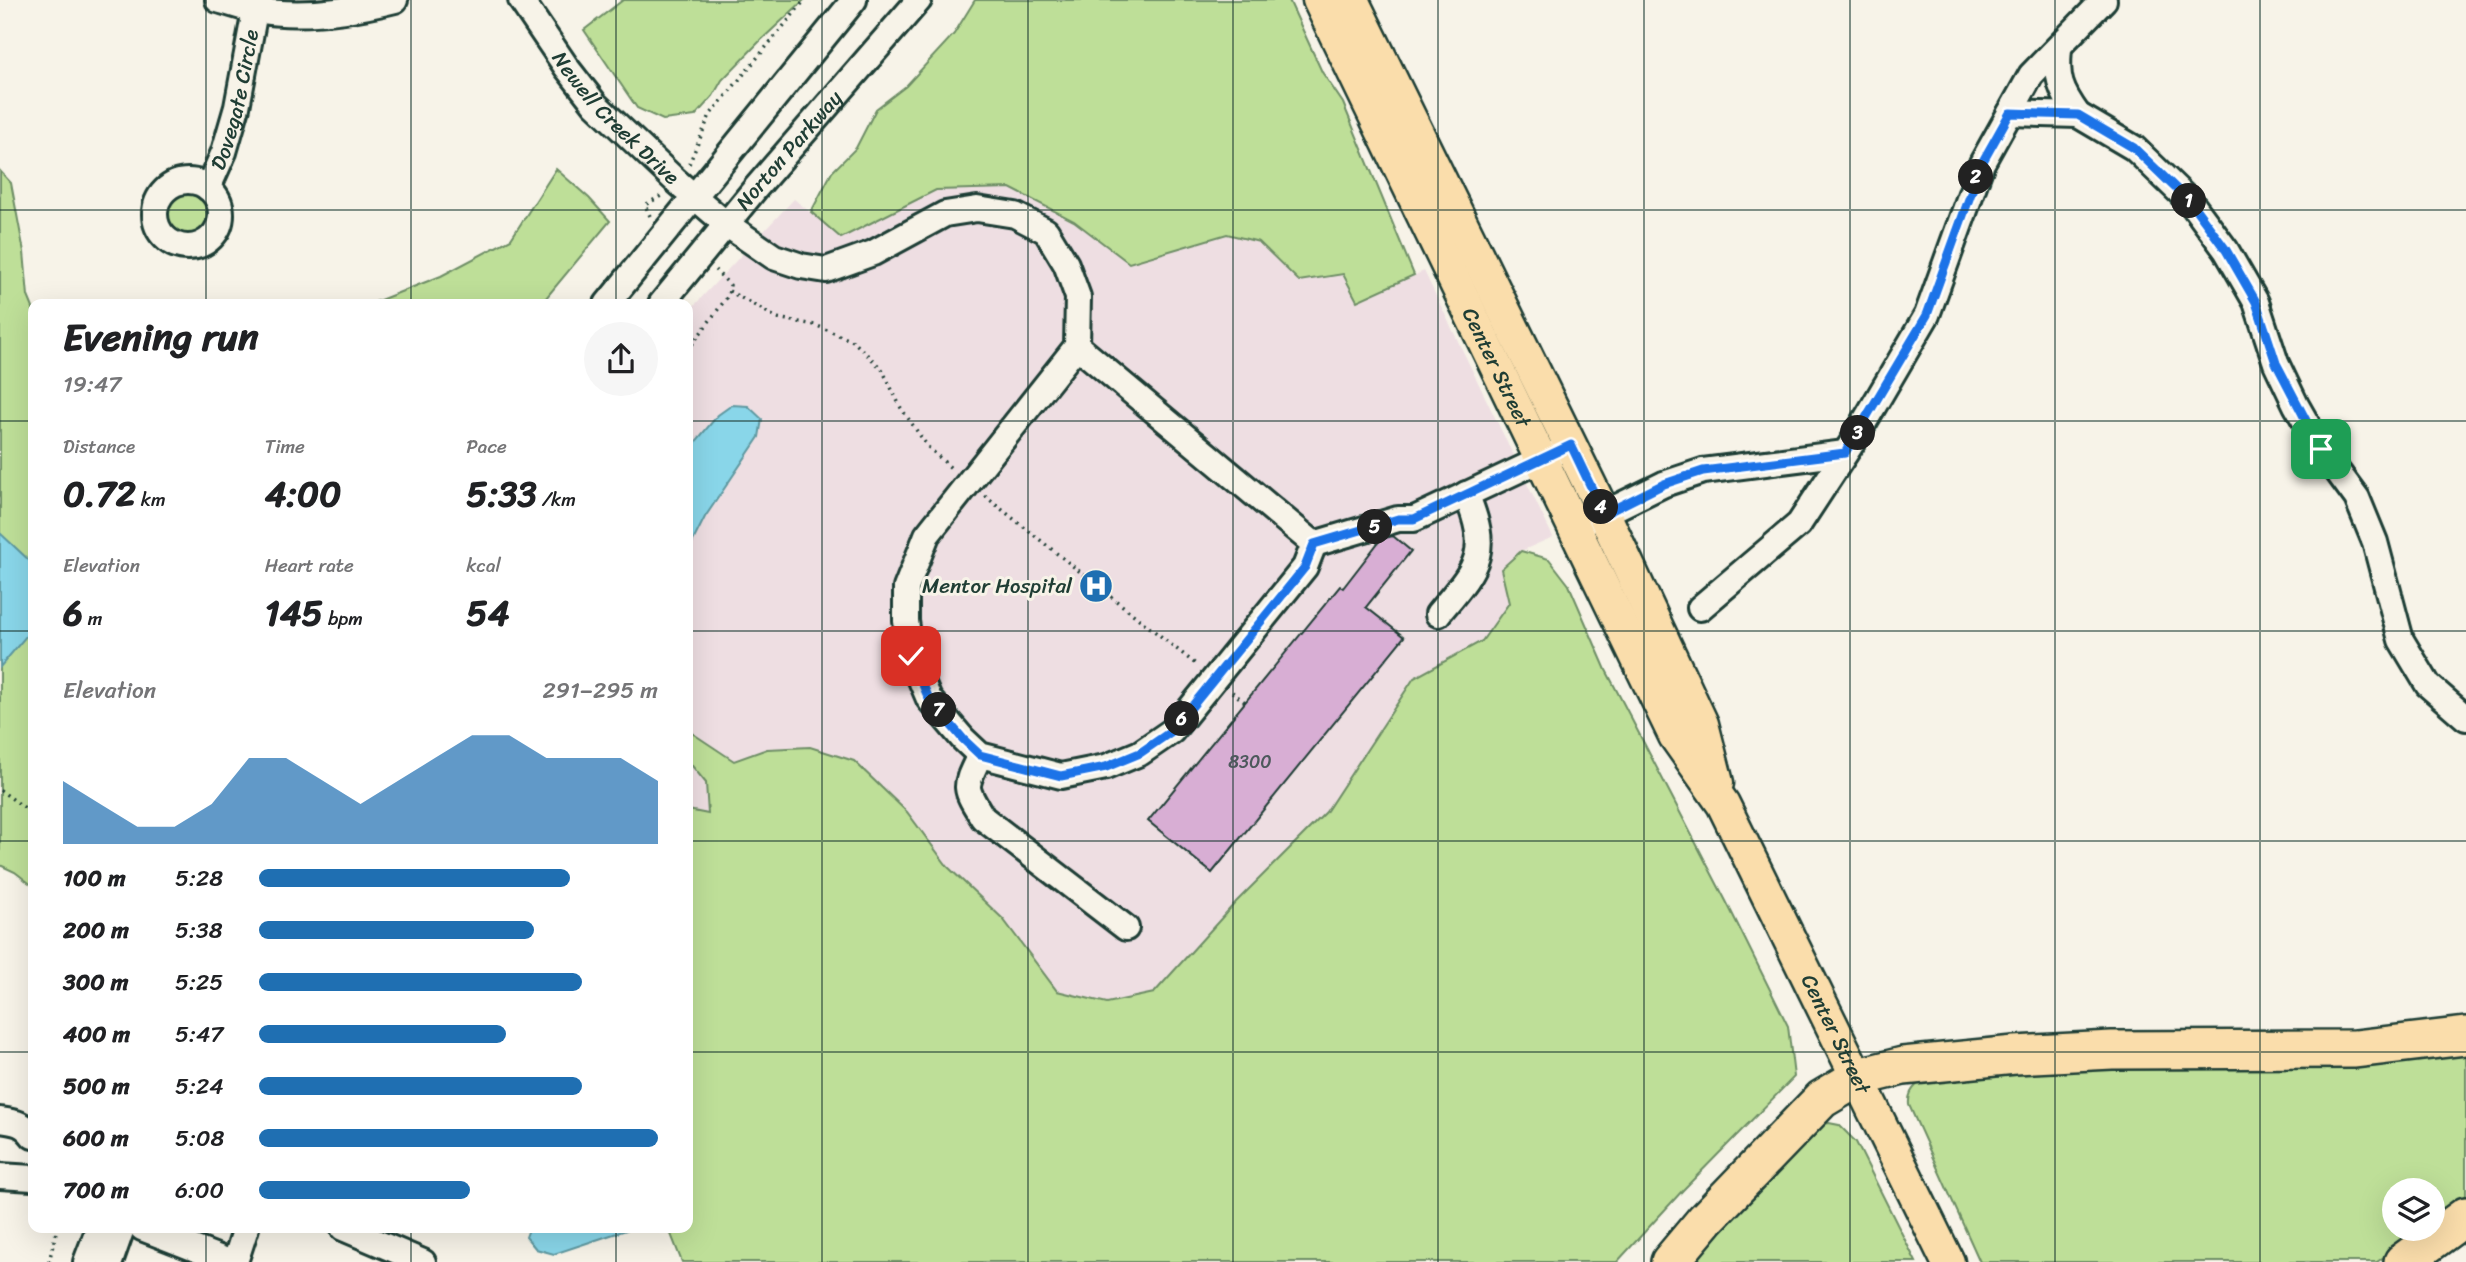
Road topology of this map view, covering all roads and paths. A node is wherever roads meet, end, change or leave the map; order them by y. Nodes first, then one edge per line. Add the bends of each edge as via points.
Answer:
1 (218, 0) edge
2 (395, 0) edge
3 (522, 0) edge
4 (854, 0) edge
5 (919, 0) edge
6 (1319, 0) edge
7 (1352, 0) edge
8 (2104, 0) edge
9 (256, 5) edge
10 (2059, 48) junction
11 (2010, 113) junction
12 (2078, 115) junction
13 (208, 188) dead end
14 (695, 197) junction
15 (726, 224) junction
16 (611, 299) edge
17 (665, 299) edge
18 (1077, 346) junction
19 (1571, 445) junction
20 (1845, 453) junction
21 (1542, 459) junction
22 (1466, 494) junction
23 (1604, 514) junction
24 (1576, 528) junction
25 (1314, 544) junction
26 (1700, 608) dead end
27 (1438, 614) dead end
28 (2466, 719) edge
29 (980, 755) junction
30 (0, 789) edge
31 (1723, 804) junction
32 (28, 810) edge
33 (1126, 928) dead end
34 (2466, 1036) edge
35 (1859, 1077) junction
36 (0, 1120) edge
37 (28, 1128) edge
38 (0, 1176) edge
39 (28, 1178) edge
40 (2466, 1216) edge
41 (56, 1233) edge
42 (97, 1233) edge
43 (120, 1233) edge
44 (155, 1233) edge
45 (244, 1233) edge
46 (355, 1233) edge
47 (49, 1262) edge
48 (86, 1262) edge
49 (110, 1262) edge
50 (232, 1262) edge
51 (423, 1262) edge
52 (1670, 1262) edge
53 (1948, 1262) edge
54 (2403, 1262) edge

1 - 9 street
2 - 9 street via 331,12 279,12
3 - 14 street, Newell Creek Drive via 595,104
4 - 14 street, Norton Parkway
5 - 15 street, Norton Parkway
6 - 21 main road, Center Street
7 - 19 main road, Center Street
8 - 10 street
9 - 13 street, Dovegate Circle via 237,107
10 - 11 street via 2031,75
10 - 12 street via 2058,79
11 - 12 street
11 - 20 street via 1982,163 1927,315
12 - 28 street via 2134,148 2192,204 2226,250 2256,302 2296,405 2357,498 2375,542 2401,640 2428,685
14 - 15 street, Newell Creek Drive
14 - 16 street, Norton Parkway
15 - 17 street, Norton Parkway
15 - 18 street, Newell Creek Drive via 774,257 826,270 873,253 945,214 977,209 1015,215 1046,231 1066,264 1078,297
18 - 25 street
18 - 29 street via 927,535 906,588 911,656 929,699
19 - 21 street
19 - 23 main road, Center Street
20 - 23 street via 1703,471 1664,484
20 - 26 street via 1799,524
21 - 22 street
21 - 24 main road, Center Street
22 - 25 street via 1414,519 1398,519
22 - 27 street via 1477,520 1477,561
23 - 24 street
23 - 31 main road, Center Street via 1702,724
24 - 31 main road, Center Street via 1675,736
25 - 29 street via 1305,567 1172,731 1140,753 1106,767 1061,776
29 - 33 street via 967,782 983,818
30 - 32 path
31 - 35 main road, Center Street
34 - 35 highway via 2355,1049 2015,1055 1903,1066
35 - 52 highway via 1822,1098
35 - 53 main road, Center Street
36 - 37 street
38 - 39 street
40 - 54 highway
41 - 47 path
42 - 48 street
43 - 49 street
44 - 50 street
45 - 50 street
46 - 51 street

